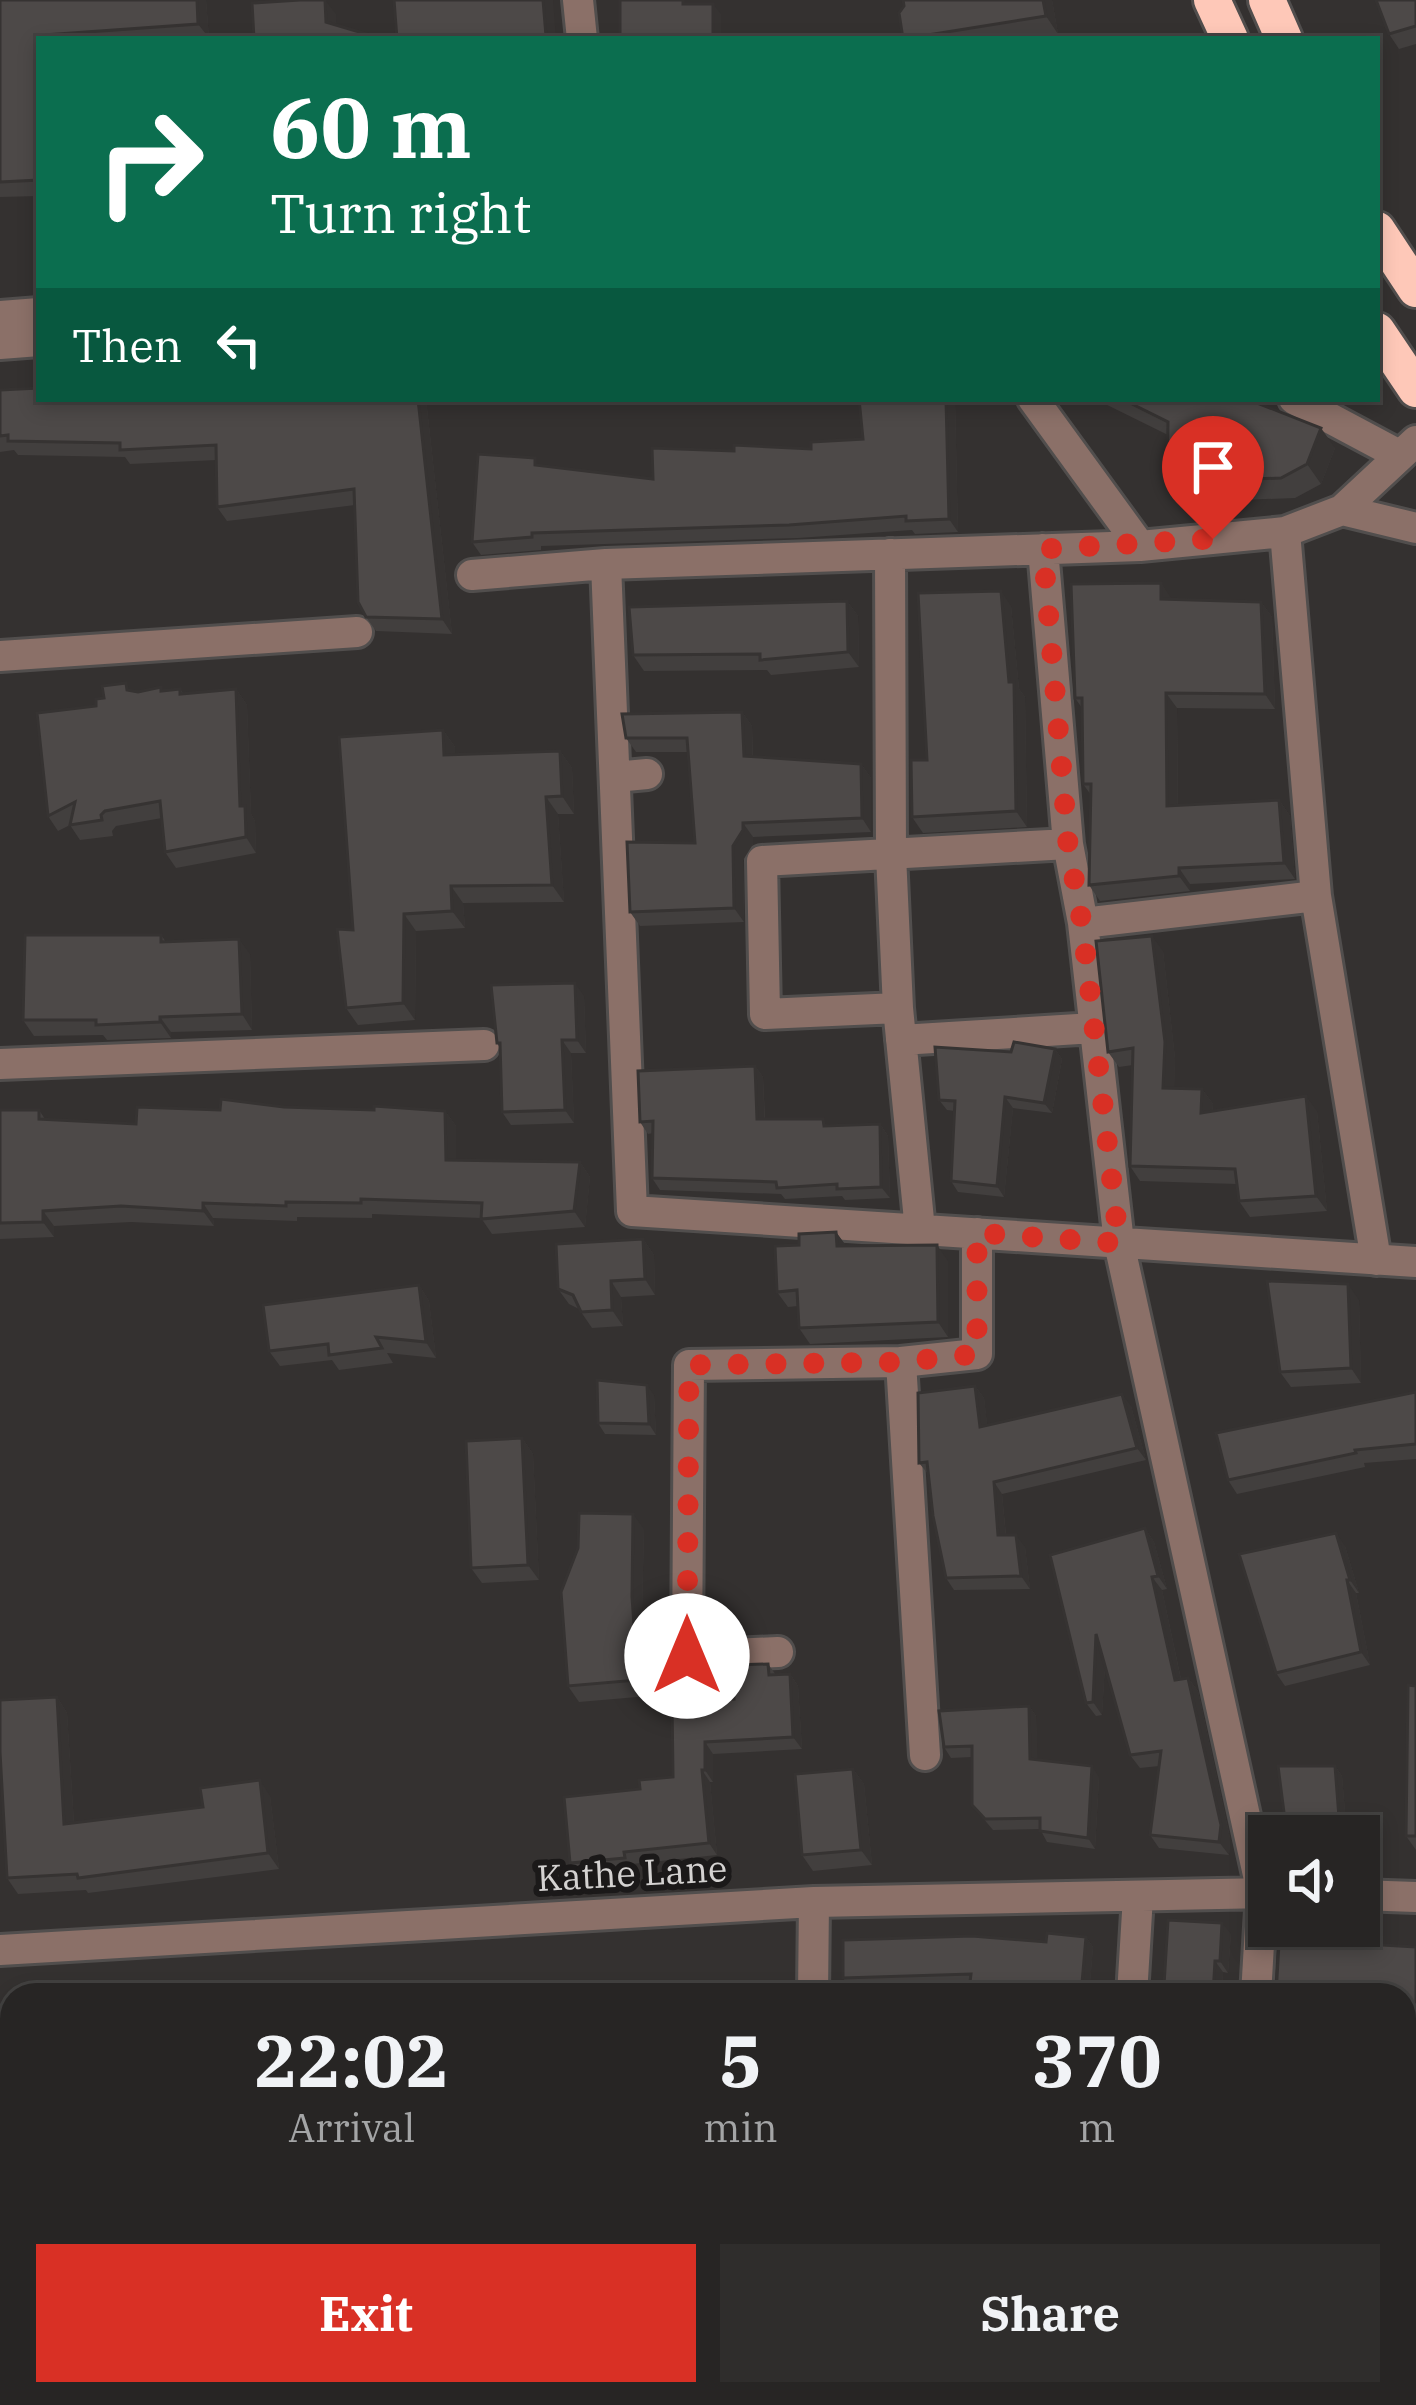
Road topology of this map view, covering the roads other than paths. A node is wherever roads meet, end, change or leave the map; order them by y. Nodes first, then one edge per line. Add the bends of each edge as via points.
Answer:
1 (578, 0) edge
2 (1212, 0) edge
3 (1267, 0) edge
4 (581, 36) edge
5 (1229, 36) edge
6 (1283, 36) edge
7 (1380, 235) edge
8 (1416, 290) edge
9 (36, 313) edge
10 (0, 316) edge
11 (1380, 335) edge
12 (36, 341) edge
13 (0, 344) edge
14 (1416, 388) edge
15 (1035, 402) edge
16 (1301, 402) edge
17 (1408, 448) edge
18 (1342, 510) junction
19 (1416, 528) edge
20 (1285, 532) junction
21 (1140, 546) junction
22 (1043, 549) junction
23 (890, 554) junction
24 (606, 564) junction
25 (472, 575) dead end
26 (357, 632) edge
27 (0, 656) edge
28 (647, 774) dead end
29 (615, 777) junction
30 (1068, 844) junction
31 (891, 855) junction
32 (1316, 896) junction
33 (1082, 923) junction
34 (898, 1008) junction
35 (1094, 1028) junction
36 (902, 1040) junction
37 (484, 1045) dead end
38 (0, 1064) edge
39 (920, 1230) junction
40 (977, 1233) junction
41 (1119, 1243) junction
42 (1376, 1260) junction
43 (1416, 1262) edge
44 (901, 1362) junction
45 (778, 1652) dead end
46 (925, 1755) dead end
47 (1248, 1817) edge
48 (1248, 1893) edge
49 (1138, 1895) junction
50 (1380, 1896) edge
51 (1416, 1897) edge
52 (814, 1902) junction
53 (1260, 1947) edge
54 (0, 1950) edge
55 (814, 1983) edge
56 (1133, 1983) edge
57 (1257, 1983) edge

1 - 4 street
2 - 5 highway
3 - 6 highway
7 - 8 highway
9 - 10 street
11 - 14 highway
12 - 13 street
15 - 21 street
16 - 17 street
17 - 18 street
18 - 19 street
18 - 20 street
20 - 21 street
20 - 32 street
21 - 22 street
22 - 23 street
22 - 30 street
23 - 24 street
23 - 31 street
24 - 25 street
24 - 29 street
26 - 27 street
28 - 29 street
29 - 39 street via 632,1211
30 - 31 street
30 - 33 street
31 - 34 street
31 - 34 street via 762,860 765,1014
32 - 33 street
32 - 42 street
33 - 35 street
34 - 36 street
35 - 36 street
35 - 41 street
36 - 39 street
37 - 38 street
39 - 40 street
40 - 41 street
40 - 44 street via 977,1354
41 - 42 street
41 - 47 street
42 - 43 street
44 - 45 street via 689,1365 687,1656
44 - 46 street
48 - 49 street, Kathe Lane
49 - 52 street, Kathe Lane
49 - 56 street
50 - 51 street
52 - 54 street, Kathe Lane
52 - 55 street
53 - 57 street

